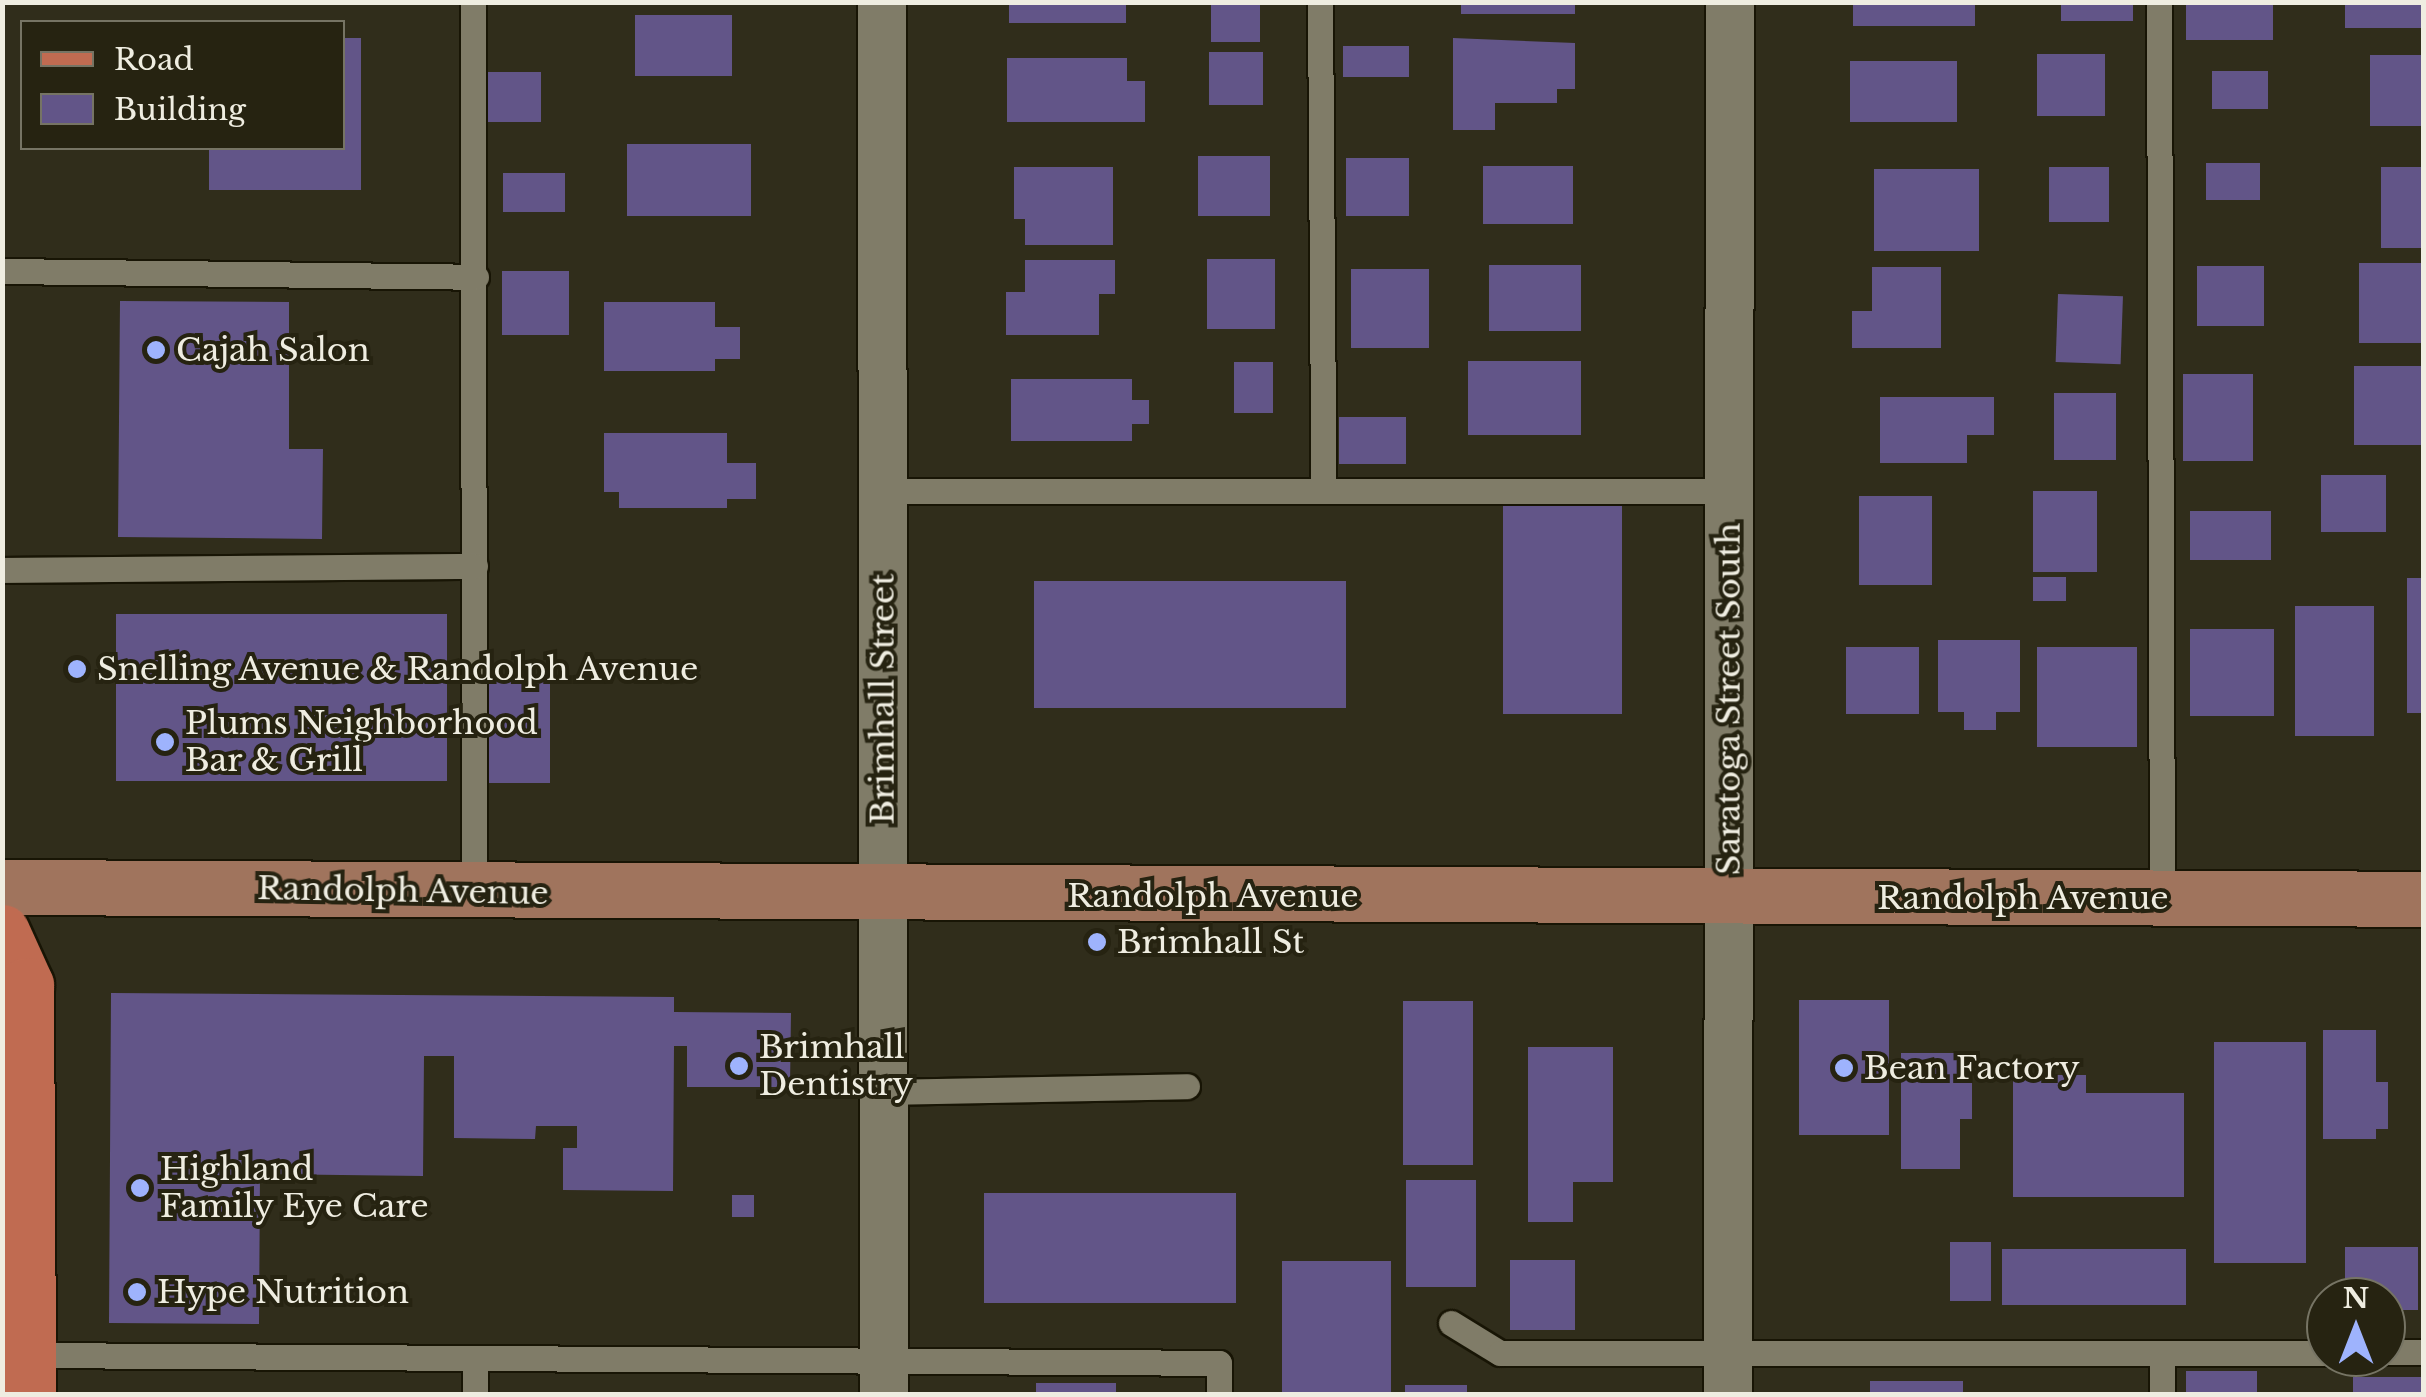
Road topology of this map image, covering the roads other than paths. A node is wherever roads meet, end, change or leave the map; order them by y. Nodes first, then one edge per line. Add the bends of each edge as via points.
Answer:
1 (474, 2) edge
2 (882, 2) edge
3 (1320, 2) edge
4 (1730, 2) edge
5 (2159, 2) edge
6 (2, 270) edge
7 (476, 277) junction
8 (883, 491) junction
9 (1323, 491) junction
10 (1729, 491) junction
11 (475, 566) junction
12 (2, 570) edge
13 (2, 887) edge
14 (474, 892) junction
15 (882, 896) junction
16 (1728, 896) junction
17 (2162, 898) junction
18 (2424, 898) edge
19 (2, 932) edge
20 (1188, 1086) dead end
21 (883, 1092) junction
22 (15, 1258) edge
23 (1450, 1324) dead end
24 (2306, 1354) edge
25 (2162, 1356) junction
26 (475, 1358) junction
27 (28, 1375) edge
28 (884, 1376) edge
29 (1728, 1376) edge
30 (475, 1394) edge
31 (1219, 1394) edge
32 (2162, 1394) edge

1 - 7 lane
2 - 8 street, Brimhall Street
3 - 9 lane
4 - 10 street, Saratoga Street South
5 - 17 lane
6 - 7 lane
7 - 11 lane
8 - 9 lane
8 - 15 street, Brimhall Street
9 - 10 lane
10 - 16 street, Saratoga Street South
11 - 12 lane
11 - 14 lane
13 - 14 main road, Randolph Avenue
14 - 15 main road, Randolph Avenue
15 - 16 main road, Randolph Avenue
15 - 21 street, Brimhall Street
16 - 17 main road, Randolph Avenue
16 - 29 street, Saratoga Street South
17 - 18 main road, Randolph Avenue
19 - 22 main road via 26,985
20 - 21 lane
21 - 28 street, Brimhall Street
22 - 27 main road
23 - 29 lane via 1500,1353
24 - 25 lane
25 - 29 lane
25 - 32 lane
26 - 27 lane
26 - 28 lane
26 - 30 lane
28 - 31 lane via 1219,1363

